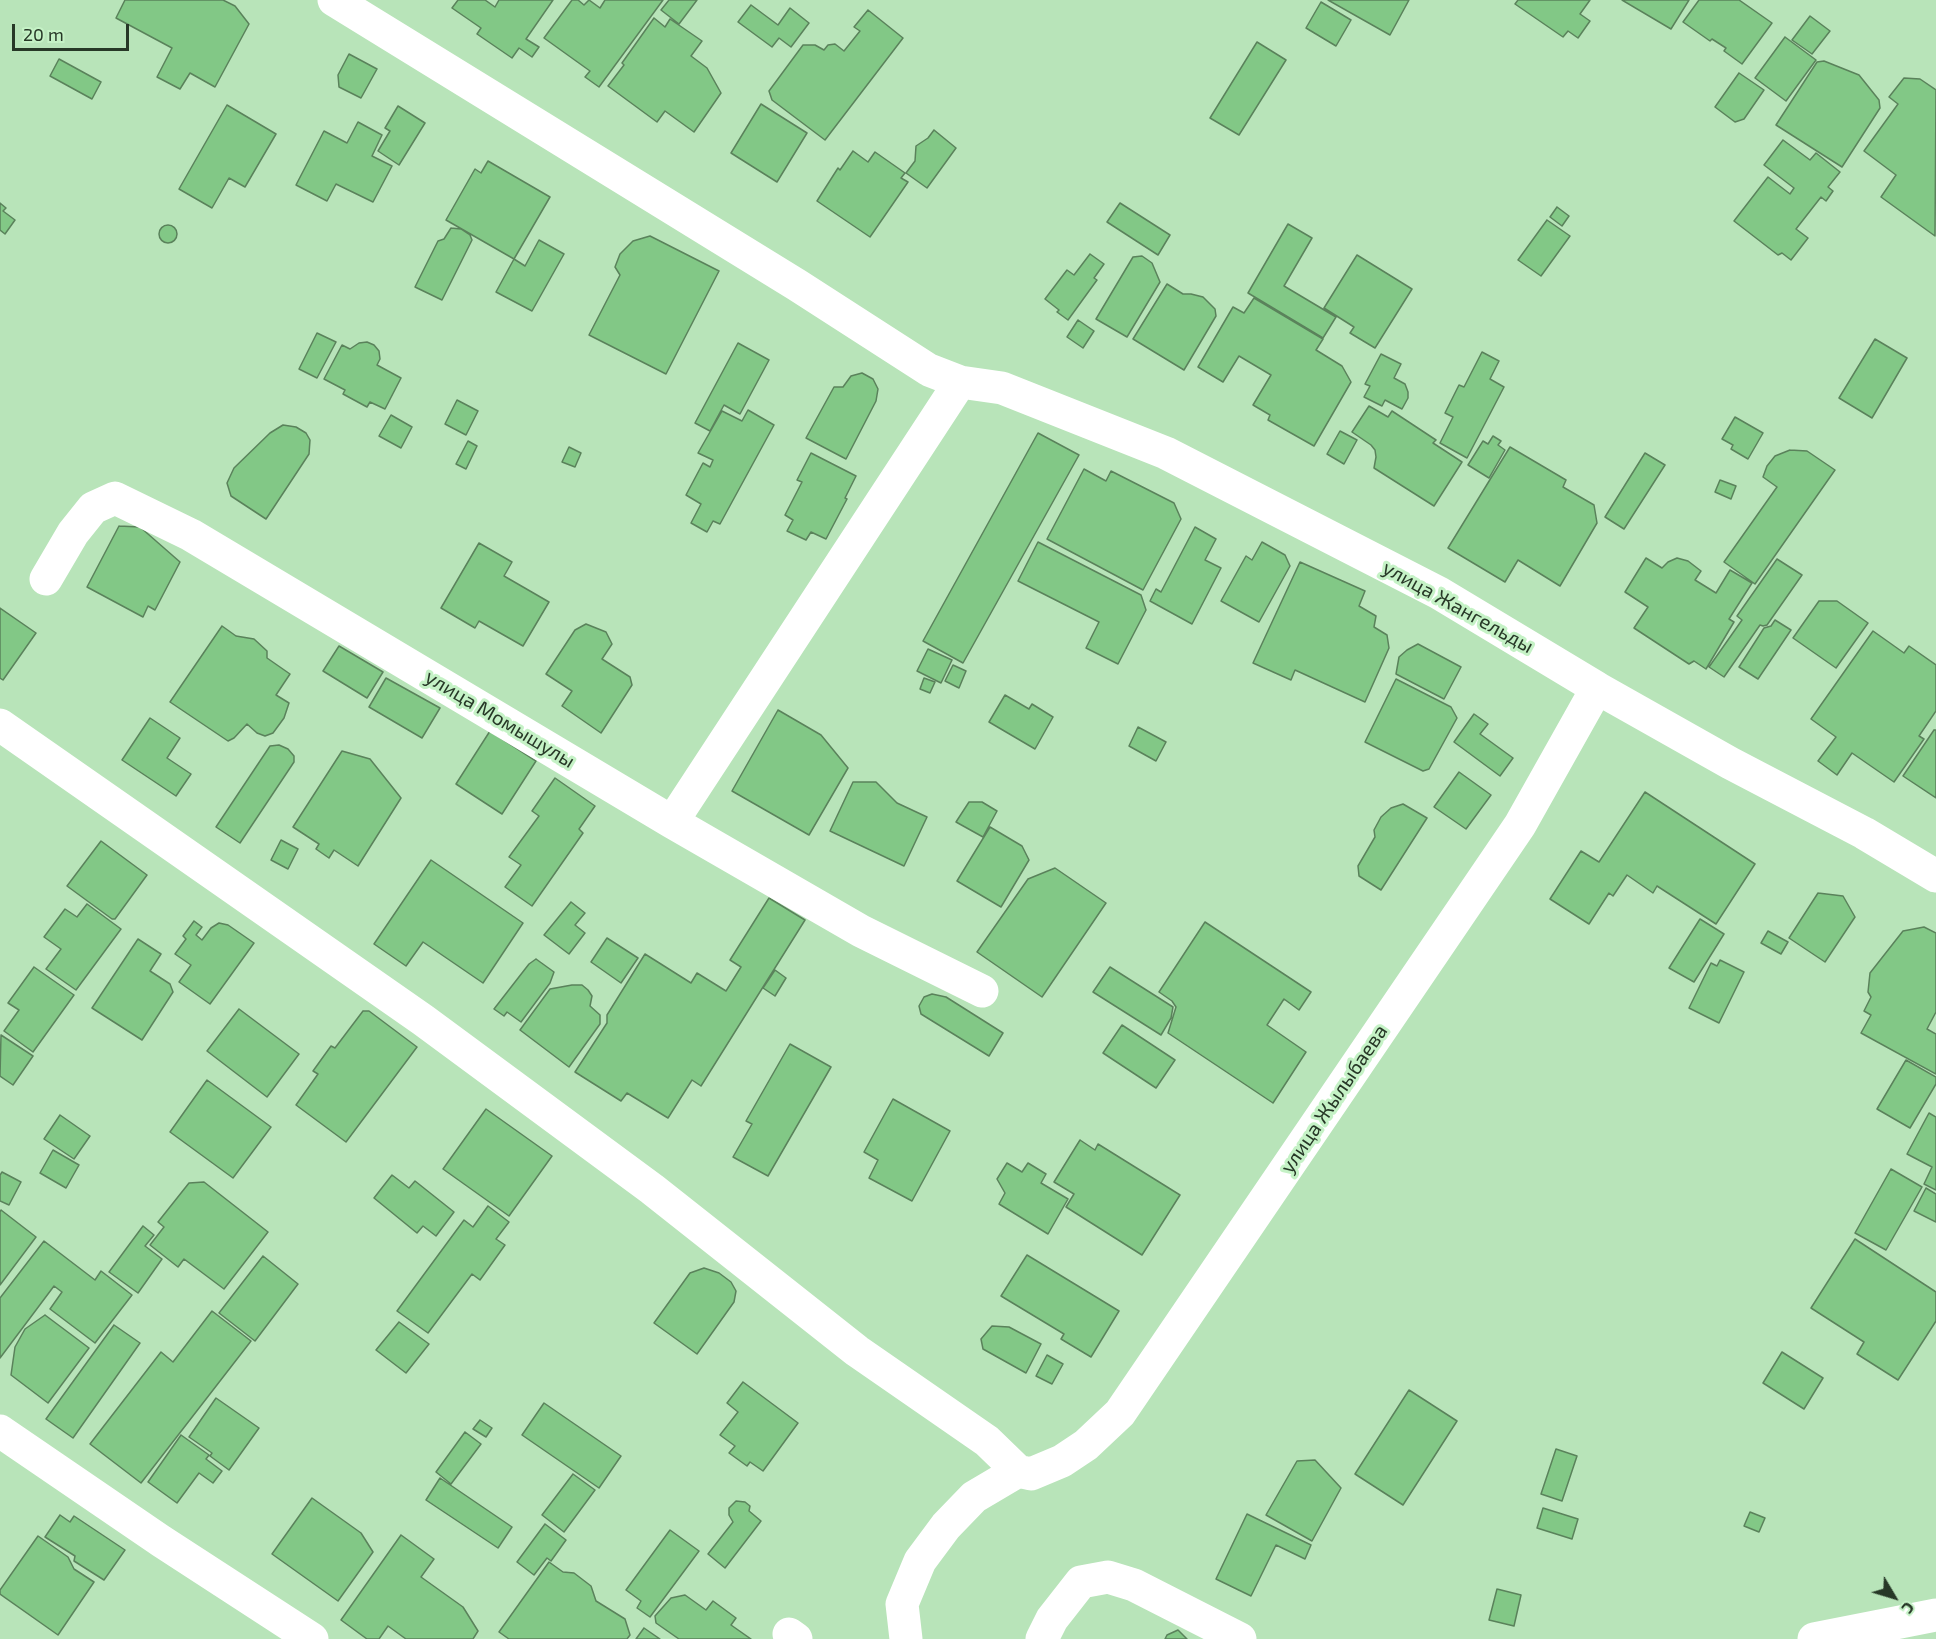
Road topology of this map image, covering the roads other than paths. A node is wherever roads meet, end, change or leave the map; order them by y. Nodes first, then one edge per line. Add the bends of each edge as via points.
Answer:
1 (334, 0) edge
2 (960, 382) junction
3 (46, 579) dead end
4 (1597, 688) junction
5 (0, 725) edge
6 (672, 822) junction
7 (1936, 876) edge
8 (982, 991) dead end
9 (0, 1431) edge
10 (987, 1441) junction
11 (1024, 1472) junction
12 (974, 1497) junction
13 (1936, 1615) edge
14 (312, 1639) edge
15 (906, 1639) edge
16 (1042, 1639) edge
17 (1240, 1639) edge
18 (1814, 1639) edge

1 - 2 street, улица Жангельды via 929,370
2 - 4 street, улица Жангельды via 1002,388 1166,453 1439,593
2 - 6 street
3 - 6 street, улица Момышулы via 93,508 115,498 191,535
4 - 7 street, улица Жангельды
4 - 11 street, улица Жылыбаева via 1520,825 1120,1413 1062,1461
5 - 10 street via 423,1020 652,1189 857,1351
6 - 8 street, улица Момышулы via 861,931
9 - 14 street
10 - 11 street
10 - 12 street
11 - 12 street, улица Жылыбаева
12 - 15 street via 920,1561 902,1604
13 - 18 street
16 - 17 street via 1052,1619 1081,1582 1108,1577

